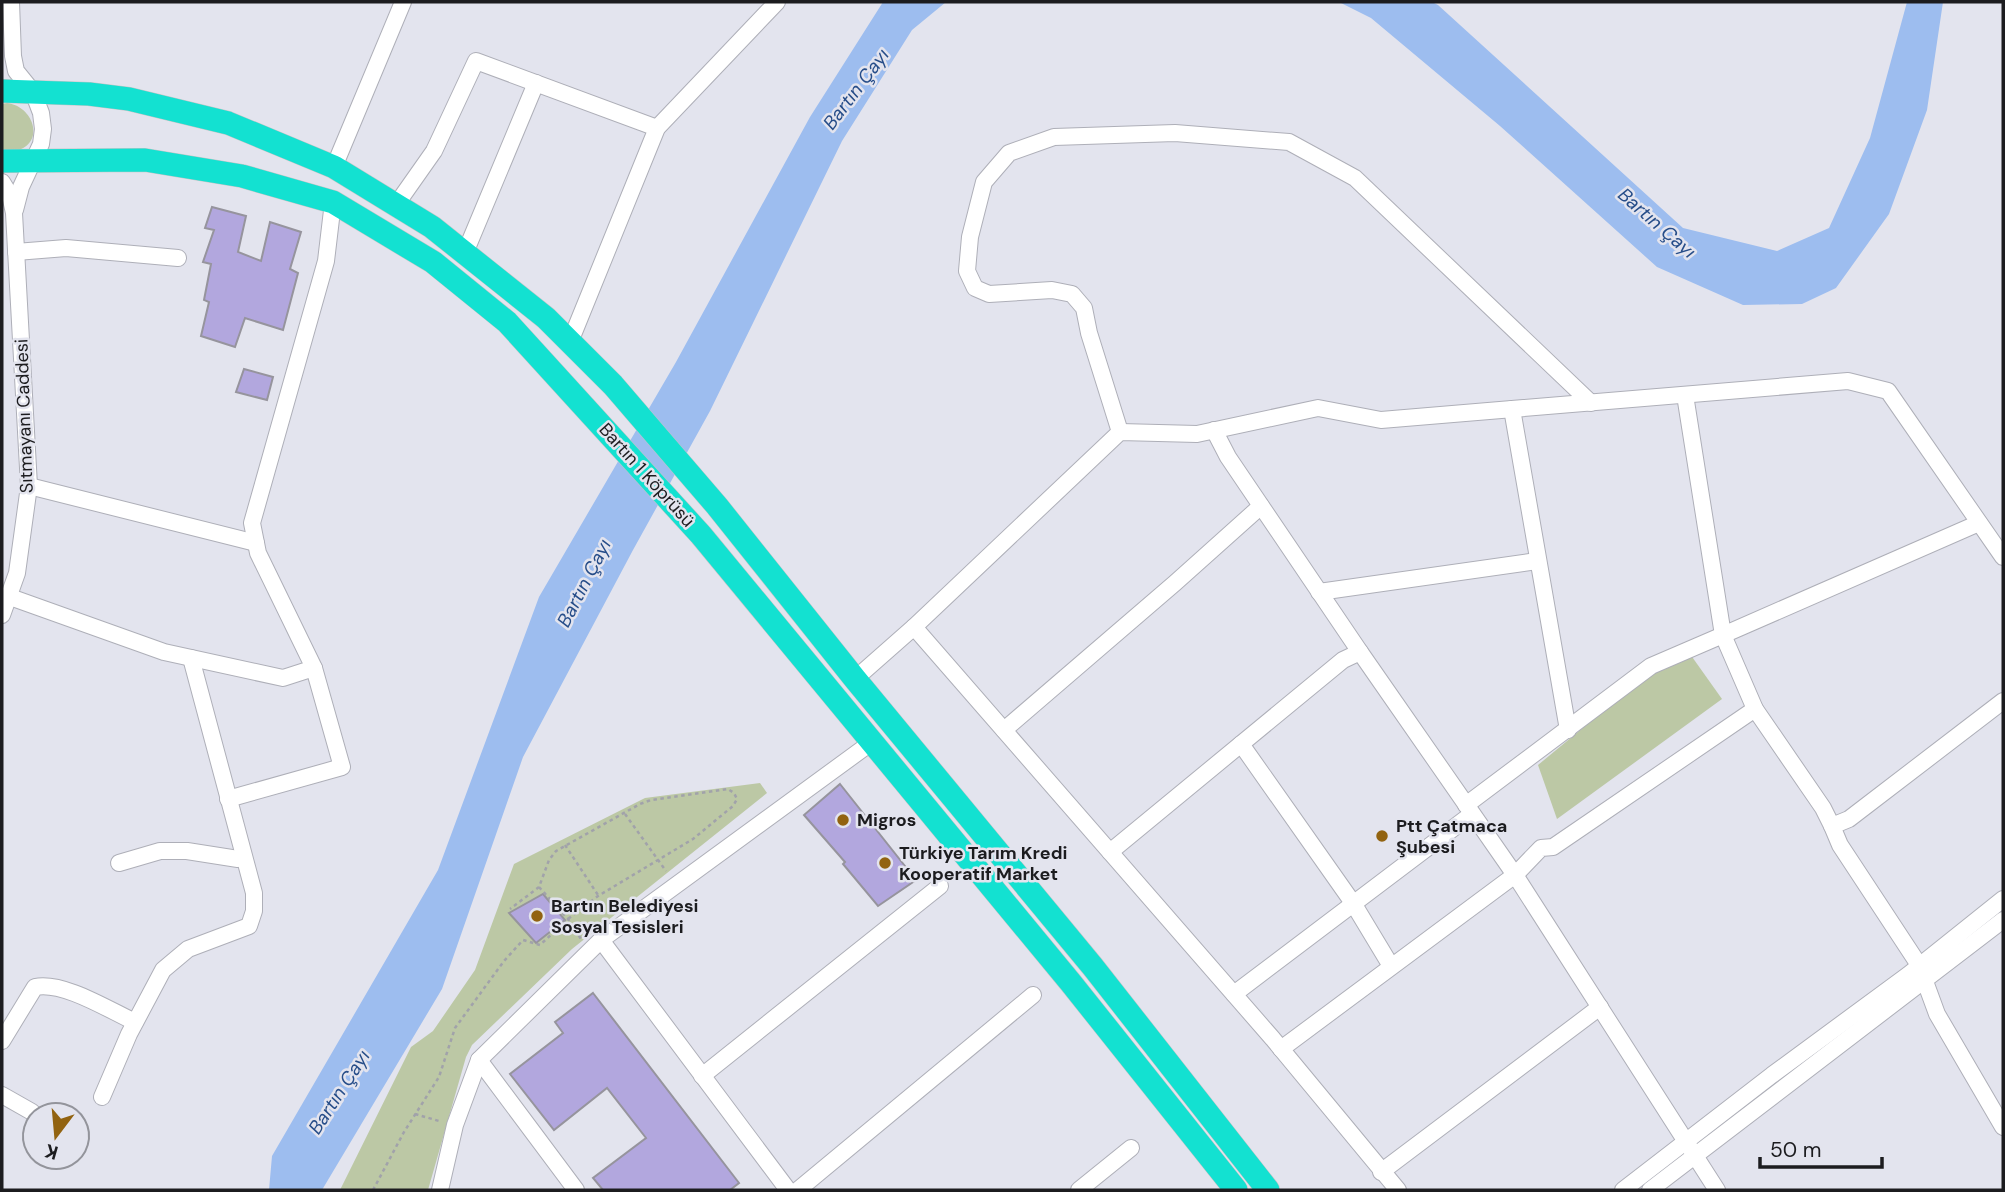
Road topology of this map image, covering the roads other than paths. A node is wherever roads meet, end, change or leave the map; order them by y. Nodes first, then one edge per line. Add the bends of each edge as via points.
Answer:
1 (2, 2) edge
2 (11, 2) edge
3 (403, 2) edge
4 (777, 2) edge
5 (2, 64) edge
6 (536, 83) junction
7 (2, 92) edge
8 (33, 92) junction
9 (657, 128) junction
10 (2, 161) edge
11 (35, 161) junction
12 (334, 167) junction
13 (2, 182) edge
14 (332, 202) junction
15 (396, 205) junction
16 (14, 213) junction
17 (16, 252) junction
18 (466, 253) junction
19 (177, 258) dead end
20 (570, 342) junction
21 (1685, 395) junction
22 (1591, 403) junction
23 (1512, 409) junction
24 (1214, 430) junction
25 (1120, 432) junction
26 (29, 486) junction
27 (1261, 506) junction
28 (1979, 523) junction
29 (256, 542) junction
30 (2003, 557) edge
31 (1537, 561) junction
32 (1319, 592) junction
33 (10, 597) junction
34 (2, 615) edge
35 (914, 626) junction
36 (1723, 635) junction
37 (1360, 652) junction
38 (191, 658) junction
39 (314, 668) junction
40 (855, 679) junction
41 (2003, 701) edge
42 (1755, 709) junction
43 (1004, 730) junction
44 (1568, 730) junction
45 (872, 742) junction
46 (1241, 744) junction
47 (228, 799) junction
48 (1469, 809) junction
49 (1832, 826) junction
50 (1110, 852) junction
51 (243, 858) junction
52 (120, 863) dead end
53 (1515, 875) junction
54 (940, 886) dead end
55 (2003, 899) edge
56 (1353, 903) junction
57 (2003, 920) edge
58 (596, 946) junction
59 (1391, 966) junction
60 (1922, 972) junction
61 (1234, 994) junction
62 (1033, 995) dead end
63 (1600, 1007) junction
64 (135, 1022) junction
65 (2, 1041) edge
66 (1281, 1049) junction
67 (479, 1060) junction
68 (702, 1076) junction
69 (2, 1095) edge
70 (102, 1097) dead end
71 (21, 1106) edge
72 (2003, 1127) edge
73 (1131, 1148) dead end
74 (1690, 1149) junction
75 (1381, 1172) junction
76 (440, 1190) edge
77 (576, 1190) edge
78 (788, 1190) edge
79 (799, 1190) edge
80 (1079, 1190) edge
81 (1236, 1190) edge
82 (1268, 1190) edge
83 (1398, 1190) edge
84 (1623, 1190) edge
85 (1650, 1190) edge
86 (1717, 1190) edge

1 - 5 street
2 - 8 street via 16,72
3 - 12 street
4 - 9 street
6 - 9 street
6 - 15 street via 476,61 434,151
6 - 18 street
7 - 8 highway, Bartın 1 Köprüsü
8 - 11 street via 43,129
8 - 12 highway, Bartın 1 Köprüsü via 89,94 179,110 228,123
9 - 20 street
10 - 11 highway, Bartın 1 Köprüsü
11 - 14 highway, Bartın 1 Köprüsü via 145,160 242,176
11 - 16 street via 20,187
12 - 15 highway, Bartın 1 Köprüsü
13 - 16 street
14 - 29 street via 326,261 252,523
14 - 45 highway, Bartın 1 Köprüsü via 433,262 507,322 701,535
15 - 18 highway, Bartın 1 Köprüsü
16 - 17 street, Sıtmayanı Caddesi
17 - 19 street via 66,248
17 - 26 street, Sıtmayanı Caddesi
18 - 20 highway, Bartın 1 Köprüsü
20 - 40 highway, Bartın 1 Köprüsü via 717,506
21 - 22 street
21 - 28 street via 1848,382 1888,391
21 - 36 street
22 - 23 street
22 - 25 street via 1355,178 1289,142 1175,133 1054,136 1009,153 984,182 967,271 975,288 989,294 1052,290 1072,294 1084,308
23 - 24 street via 1381,420 1318,408
23 - 31 street
24 - 25 street via 1197,434
24 - 27 street
25 - 35 street
26 - 29 street
26 - 33 street, Sıtmayanı Caddesi via 18,573
27 - 32 street
27 - 43 street
28 - 30 street
28 - 36 street
29 - 39 street
31 - 32 street
31 - 44 street
32 - 37 street
33 - 34 street, Sıtmayanı Caddesi
33 - 38 street
35 - 40 street
35 - 43 street
36 - 42 street
36 - 44 street via 1651,666
37 - 46 street via 1343,660
37 - 48 street
38 - 39 street via 283,678
38 - 47 street
39 - 47 street via 342,768
40 - 82 highway, Bartın 1 Köprüsü via 1093,967
41 - 49 street via 1849,819
42 - 49 street
42 - 53 street via 1553,847 1541,848
43 - 50 street
44 - 48 street
45 - 58 street
45 - 81 highway, Bartın 1 Köprüsü
46 - 50 street
46 - 56 street
47 - 51 street
48 - 53 street
48 - 56 street
49 - 60 street
50 - 61 street
51 - 52 street via 160,851
51 - 64 street via 254,893 249,926 188,949 163,970
53 - 59 street
53 - 63 street
54 - 68 street
55 - 60 street
56 - 59 street
56 - 61 street
57 - 60 street
58 - 67 street
58 - 68 street
59 - 66 street
60 - 72 street via 1937,1014
60 - 74 street
61 - 66 street
62 - 79 street
63 - 74 street
63 - 75 street
64 - 65 street via 43,985 28,996
64 - 70 street
66 - 75 street
67 - 76 street via 455,1125
67 - 77 street
68 - 78 street
69 - 71 street
73 - 80 street
74 - 84 street
74 - 85 street
74 - 86 street
75 - 83 street

